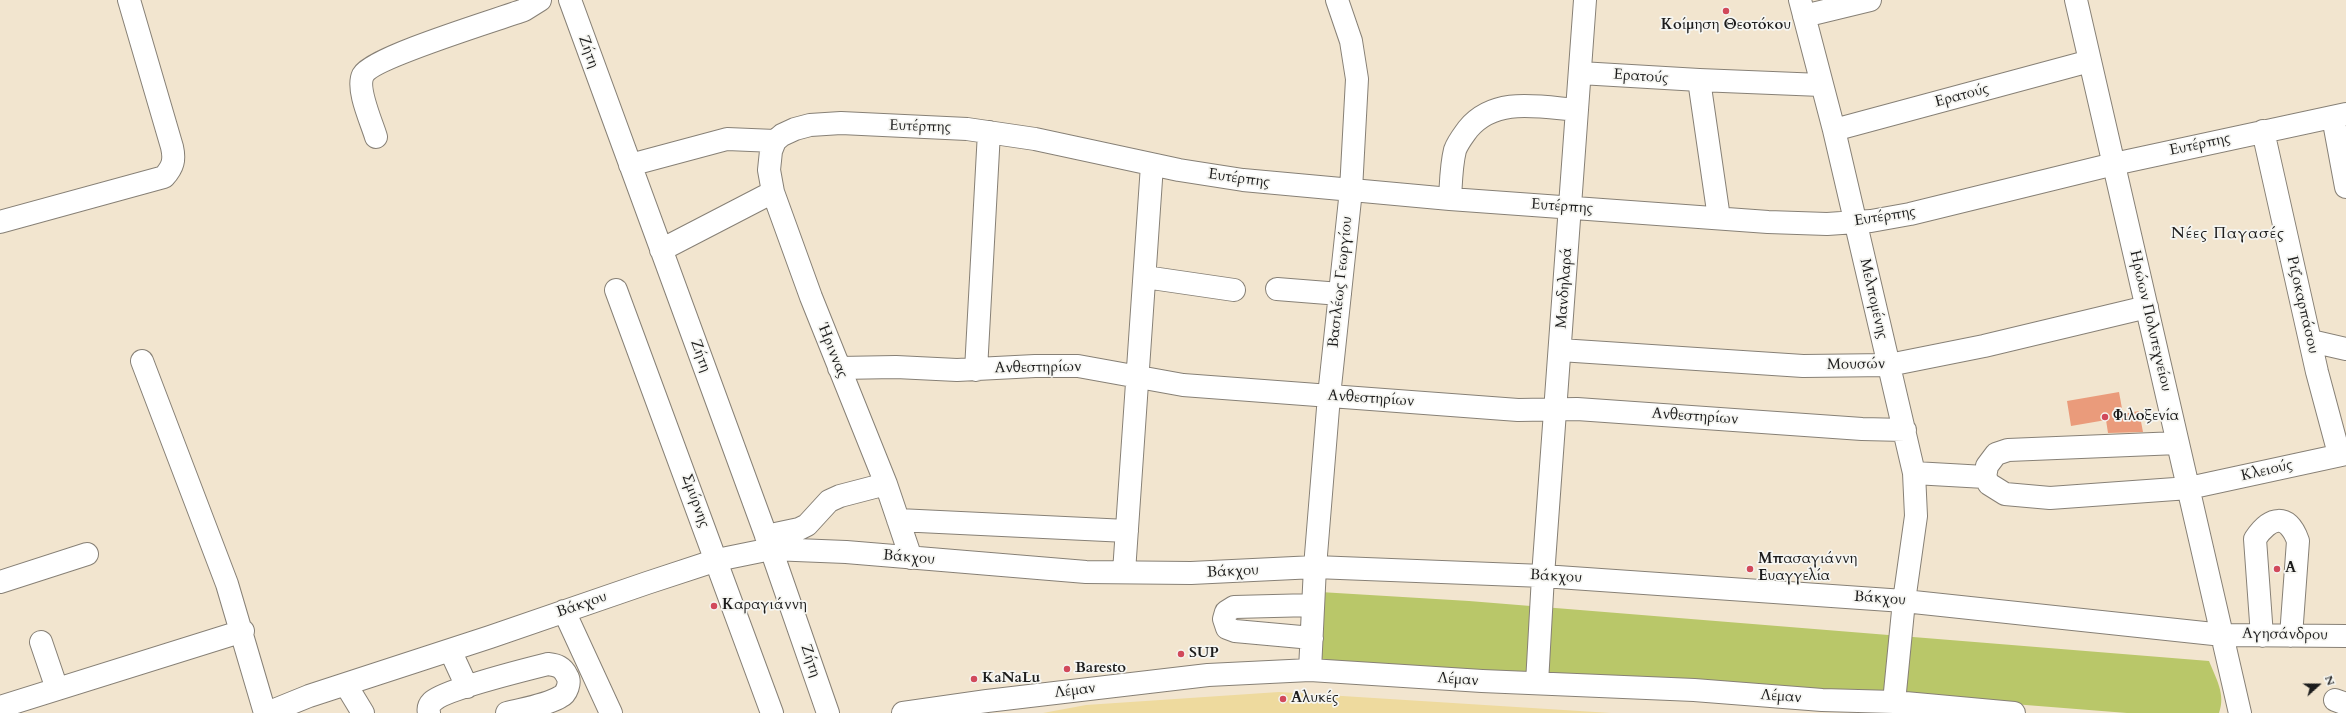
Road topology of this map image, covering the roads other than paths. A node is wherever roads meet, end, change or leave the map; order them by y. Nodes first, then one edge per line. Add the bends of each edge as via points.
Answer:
1 (129, 0) edge
2 (540, 0) edge
3 (570, 0) edge
4 (1336, 0) edge
5 (1585, 0) edge
6 (1870, 0) edge
7 (2076, 0) edge
8 (1802, 8) edge
9 (2090, 61) junction
10 (1580, 73) junction
11 (1699, 80) junction
12 (1821, 84) junction
13 (1577, 110) junction
14 (2340, 116) edge
15 (1834, 130) junction
16 (2263, 131) junction
17 (989, 132) junction
18 (376, 137) dead end
19 (775, 141) junction
20 (2114, 164) junction
21 (630, 165) junction
22 (1152, 165) junction
23 (2346, 187) edge
24 (1351, 190) junction
25 (773, 192) junction
26 (1450, 199) junction
27 (1570, 207) junction
28 (1719, 218) junction
29 (0, 222) edge
30 (1856, 223) junction
31 (661, 250) junction
32 (1145, 277) junction
33 (1278, 289) dead end
34 (616, 290) dead end
35 (1234, 290) dead end
36 (1340, 294) junction
37 (2146, 307) junction
38 (2311, 341) junction
39 (2346, 349) edge
40 (1560, 350) junction
41 (142, 361) dead end
42 (1889, 365) junction
43 (839, 368) junction
44 (976, 370) junction
45 (1138, 377) junction
46 (1329, 396) junction
47 (1556, 409) junction
48 (1905, 430) junction
49 (2178, 443) junction
50 (2343, 454) edge
51 (1914, 473) junction
52 (1985, 477) junction
53 (886, 484) junction
54 (2188, 488) junction
55 (898, 520) junction
56 (1127, 531) junction
57 (768, 543) junction
58 (86, 554) dead end
59 (911, 558) junction
60 (717, 560) junction
61 (1315, 567) junction
62 (1124, 572) junction
63 (1543, 576) junction
64 (0, 582) edge
65 (1904, 601) junction
66 (1313, 605) junction
67 (564, 611) junction
68 (243, 632) junction
69 (2223, 634) junction
70 (2262, 636) junction
71 (2291, 636) junction
72 (2346, 636) edge
73 (1312, 638) junction
74 (41, 642) dead end
75 (450, 650) junction
76 (1310, 670) junction
77 (1537, 683) junction
78 (346, 685) junction
79 (467, 687) junction
80 (57, 689) junction
81 (1894, 702) junction
82 (0, 707) edge
83 (266, 713) edge
84 (364, 713) edge
85 (429, 713) edge
86 (507, 713) edge
87 (611, 713) edge
88 (772, 713) edge
89 (828, 713) edge
90 (903, 713) edge
91 (2014, 713) edge
92 (2240, 713) edge

1 - 29 street via 172,148 172,169 164,177
2 - 18 street via 524,10 401,54 368,69 362,76 361,86
3 - 21 street, Ζήτη
4 - 24 street, Βασιλέως Γεωργίου via 1346,24 1356,69
5 - 10 street, Μανδηλαρά
6 - 8 street
7 - 9 street, Ηρώων Πολυτεχνείου
8 - 12 street, Μελπομένης
9 - 15 street, Ερατούς
9 - 20 street, Ηρώων Πολυτεχνείου
10 - 11 street, Ερατούς
10 - 13 street, Μανδηλαρά
11 - 12 street, Ερατούς
11 - 28 street
12 - 15 street, Μελπομένης
13 - 26 street via 1521,105 1503,107 1477,119 1460,139 1455,150
13 - 27 street, Μανδηλαρά
14 - 16 street, Ευτέρπης
14 - 23 street
15 - 30 street, Μελπομένης
16 - 20 street, Ευτέρπης
16 - 38 street, Ριζοκαρπάσου
17 - 19 street, Ευτέρπης via 966,128 841,123 810,125 795,129
17 - 22 street, Ευτέρπης via 1060,144
17 - 44 street
19 - 21 street via 727,139
19 - 25 street, Ήριννας via 769,164
20 - 30 street, Ευτέρπης via 1910,214
20 - 37 street, Ηρώων Πολυτεχνείου
21 - 31 street, Ζήτη
22 - 24 street, Ευτέρπης via 1243,180
22 - 32 street
24 - 26 street, Ευτέρπης
24 - 36 street, Βασιλέως Γεωργίου
25 - 31 street
25 - 43 street, Ήριννας
26 - 27 street, Ευτέρπης
27 - 28 street, Ευτέρπης
27 - 40 street, Μανδηλαρά
28 - 30 street, Ευτέρπης via 1788,223
30 - 42 street, Μελπομένης
31 - 57 street, Ζήτη
32 - 35 street
32 - 45 street
33 - 36 street
34 - 60 street, Σμύρνης
36 - 46 street, Βασιλέως Γεωργίου
37 - 42 street, Μουσών via 1984,346
37 - 49 street, Ηρώων Πολυτεχνείου
38 - 39 street
38 - 50 street, Ριζοκαρπάσου via 2323,394
40 - 42 street, Μουσών via 1804,366
40 - 47 street, Μανδηλαρά
41 - 68 street
42 - 48 street, Μελπομένης
43 - 44 street, Ανθεστηρίων
43 - 53 street, Ήριννας
44 - 45 street, Ανθεστηρίων via 1078,366
45 - 46 street, Ανθεστηρίων via 1183,385
45 - 56 street
46 - 47 street, Ανθεστηρίων via 1518,410
46 - 61 street, Βασιλέως Γεωργίου
47 - 48 street, Ανθεστηρίων
47 - 63 street, Μανδηλαρά
48 - 51 street, Μελπομένης
49 - 52 street via 2008,450 1996,454 1990,460 1984,470
49 - 54 street, Ηρώων Πολυτεχνείου
50 - 54 street, Κλειούς
51 - 52 street
51 - 65 street, Μελπομένης via 1916,516
52 - 54 street, Κλειούς via 1992,486 2005,494 2050,498
53 - 55 street, Ήριννας
53 - 57 street via 829,501 807,525
54 - 69 street, Ηρώων Πολυτεχνείου
55 - 56 street
55 - 59 street, Ήριννας
56 - 62 street
57 - 59 street, Βάκχου
57 - 60 street, Βάκχου
57 - 89 street, Ζήτη
58 - 64 street
59 - 62 street, Βάκχου via 1086,572
60 - 67 street, Βάκχου
60 - 88 street, Σμύρνης
61 - 62 street, Βάκχου via 1191,573
61 - 63 street, Βάκχου
61 - 66 street, Βασιλέως Γεωργίου
63 - 65 street, Βάκχου
63 - 77 street, Μανδηλαρά
65 - 69 street, Βάκχου
65 - 81 street, Μελπομένης
66 - 73 street, Βασιλέως Γεωργίου
66 - 73 street via 1234,608 1226,612 1224,620 1227,628 1235,631
67 - 75 street, Βάκχου
67 - 87 street
68 - 80 street
68 - 83 street
69 - 70 street, Αγησάνδρου
69 - 92 street, Ηρώων Πολυτεχνείου
70 - 71 street, Αγησάνδρου
70 - 71 street via 2255,539 2263,527 2273,522 2285,522 2293,528 2298,542
71 - 72 street, Αγησάνδρου
73 - 76 street, Βασιλέως Γεωργίου
74 - 80 street
75 - 78 street, Βάκχου
75 - 79 street
76 - 77 street, Λέμαν
76 - 90 street, Λέμαν via 1208,675
77 - 81 street, Λέμαν
78 - 83 street, Βάκχου
78 - 84 street
79 - 85 street via 433,701 428,708
79 - 86 street via 548,664 558,665 565,670 569,678 568,688 561,697
80 - 82 street
81 - 91 street, Λέμαν

